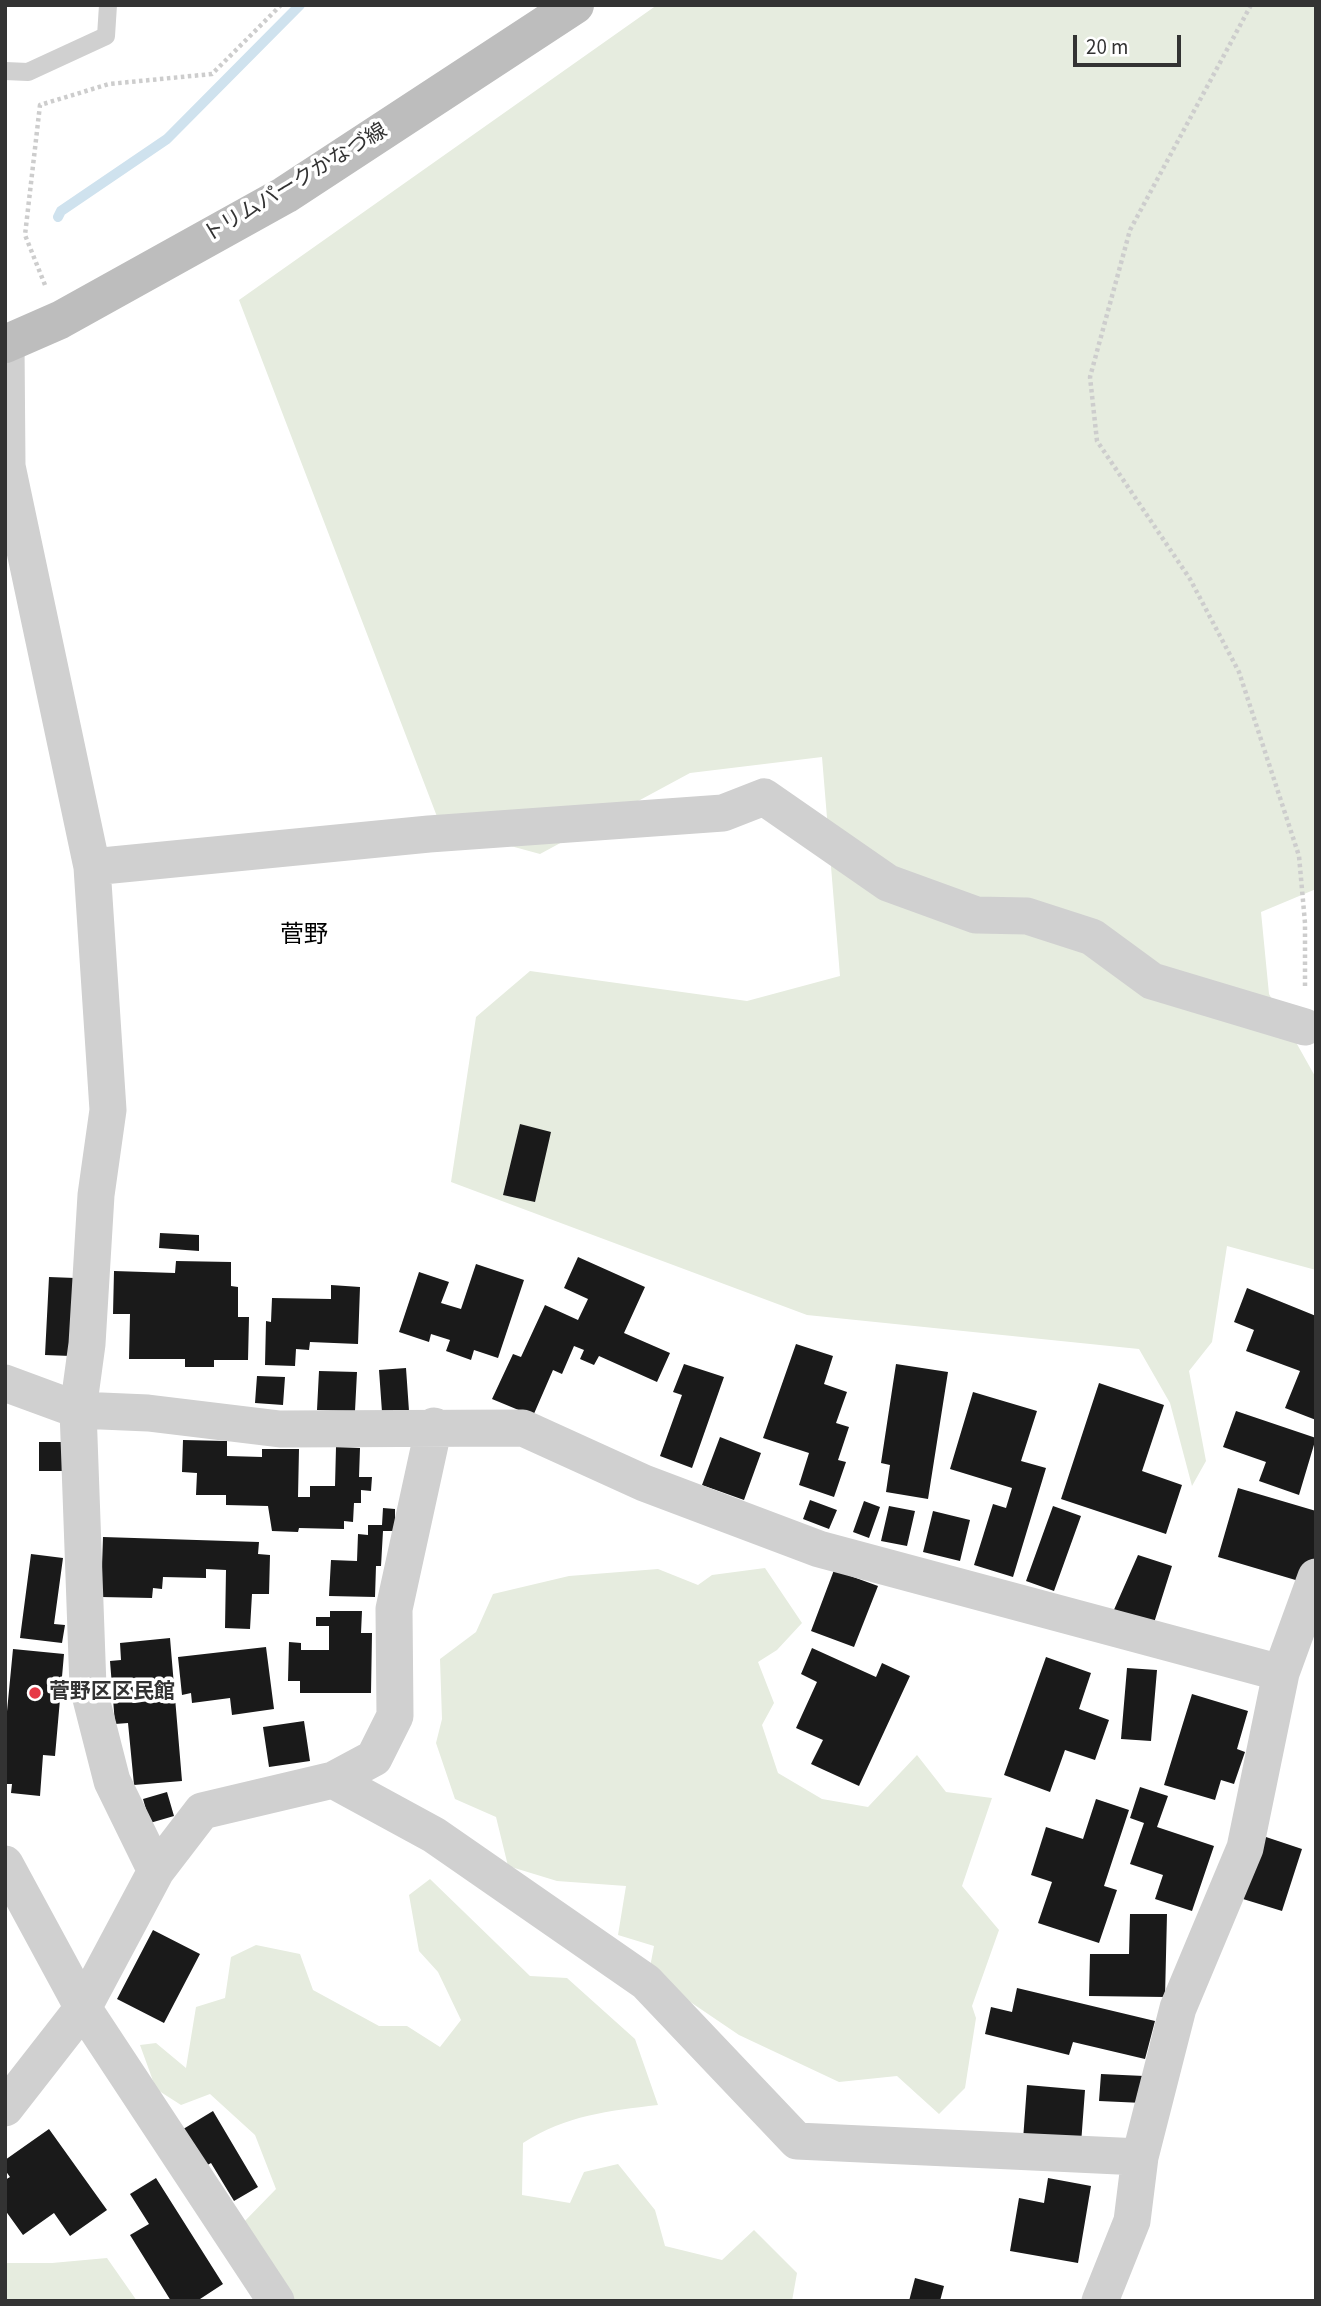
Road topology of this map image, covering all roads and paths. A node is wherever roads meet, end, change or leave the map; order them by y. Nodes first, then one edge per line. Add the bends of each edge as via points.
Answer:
1 (108, 5) edge
2 (281, 5) edge
3 (575, 5) edge
4 (1251, 5) edge
5 (5, 71) edge
6 (60, 320) junction
7 (6, 344) edge
8 (92, 867) junction
9 (1305, 1027) joint
10 (5, 1383) edge
11 (78, 1409) junction
12 (434, 1426) junction
13 (1316, 1577) edge
14 (1281, 1674) junction
15 (333, 1780) junction
16 (5, 1864) edge
17 (156, 1871) junction
18 (83, 2008) junction
19 (5, 2108) edge
20 (1140, 2157) junction
21 (276, 2301) edge
22 (1100, 2301) edge

1 - 5 lane via 106,36 28,72
2 - 6 path via 212,74 109,84 40,106 25,235
3 - 6 main road, トリムパークかなづ線 via 285,195
4 - 9 path via 1130,230 1090,377 1097,441 1190,579 1233,660 1278,786 1298,856 1305,923
6 - 7 main road, トリムパークかなづ線
7 - 8 street via 7,466
8 - 9 street via 429,834 723,813 764,797 888,883 976,915 1027,915 1092,937 1152,981
8 - 11 street via 108,1110
10 - 11 street
11 - 12 street via 281,1429
11 - 17 street via 88,1687 112,1781
12 - 14 street via 523,1428 644,1483 819,1549
12 - 15 street via 394,1609 395,1716 374,1758
13 - 14 street
14 - 20 street via 1245,1848 1178,2008
15 - 17 street via 202,1811
15 - 20 street via 433,1835 646,1982 797,2141
16 - 18 street
17 - 18 street
18 - 19 street
18 - 21 street
20 - 22 street via 1132,2221

